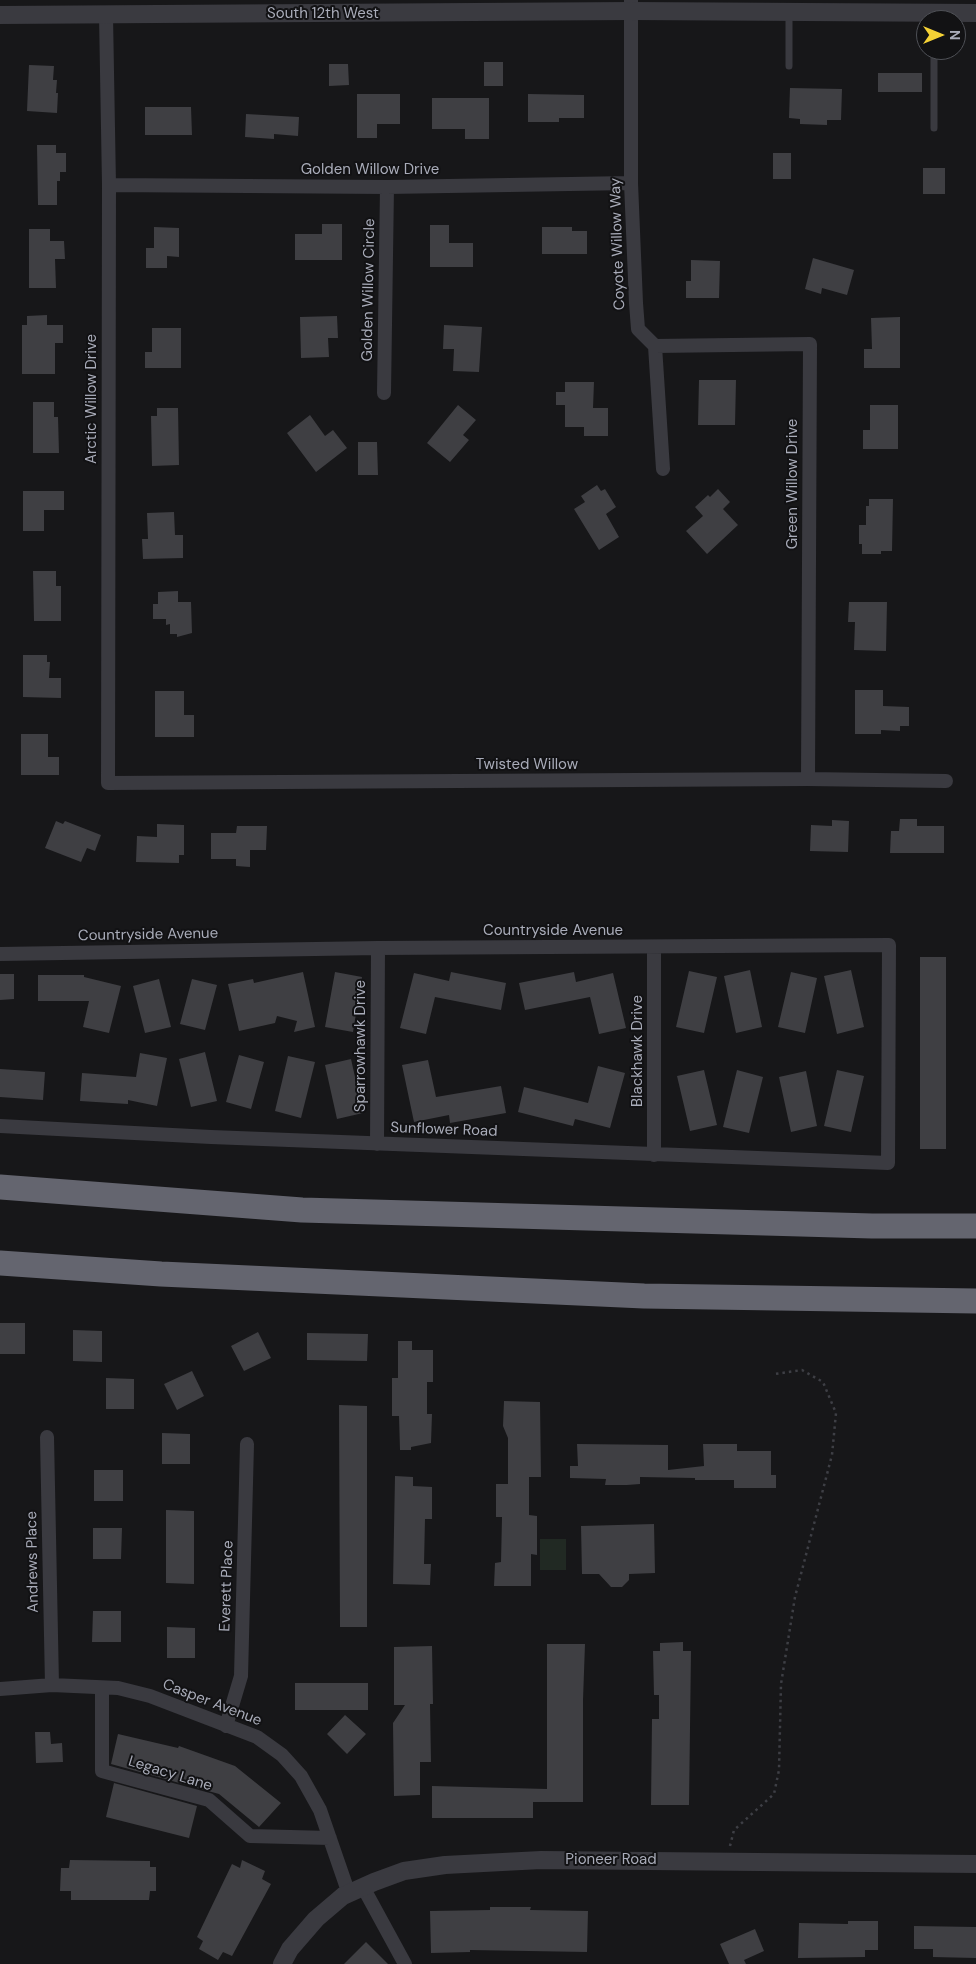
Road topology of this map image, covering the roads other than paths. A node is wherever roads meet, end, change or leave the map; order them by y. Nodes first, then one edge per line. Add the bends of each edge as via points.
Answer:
1 (631, 6) edge
2 (789, 13) junction
3 (0, 15) edge
4 (106, 15) junction
5 (916, 17) edge
6 (934, 60) edge
7 (789, 66) dead end
8 (934, 128) dead end
9 (631, 183) junction
10 (109, 185) junction
11 (387, 187) junction
12 (655, 346) junction
13 (384, 393) dead end
14 (663, 468) dead end
15 (808, 779) junction
16 (946, 781) dead end
17 (108, 783) joint
18 (654, 947) junction
19 (378, 948) junction
20 (0, 954) edge
21 (0, 1126) edge
22 (377, 1144) junction
23 (654, 1155) junction
24 (888, 1163) joint
25 (0, 1187) edge
26 (976, 1226) edge
27 (0, 1263) edge
28 (976, 1300) edge
29 (47, 1438) dead end
30 (247, 1444) dead end
31 (52, 1685) junction
32 (102, 1688) junction
33 (0, 1689) edge
34 (226, 1726) junction
35 (330, 1838) junction
36 (976, 1864) edge
37 (356, 1890) junction
38 (282, 1964) edge
39 (405, 1964) edge

1 - 2 street, South 12th West
1 - 4 street, South 12th West
1 - 9 street, Coyote Willow Way
2 - 5 street, South 12th West
2 - 7 lane
3 - 4 street, South 12th West
4 - 10 street, Arctic Willow Drive
6 - 8 lane
9 - 11 street, Golden Willow Drive
9 - 12 street, Coyote Willow Way via 638,329
10 - 11 street, Golden Willow Drive
10 - 17 street, Arctic Willow Drive
11 - 13 street, Golden Willow Circle
12 - 14 street
12 - 15 street, Green Willow Drive via 810,344
15 - 16 street, Twisted Willow
15 - 17 street, Twisted Willow
18 - 19 street, Countryside Avenue
18 - 23 street, Blackhawk Drive
18 - 24 street, Countryside Avenue via 889,945
19 - 20 street, Countryside Avenue
19 - 22 street, Sparrowhawk Drive
21 - 22 street, Sunflower Road
22 - 23 street, Sunflower Road
23 - 24 street, Sunflower Road
25 - 26 highway via 302,1210
27 - 28 highway via 161,1274 634,1296
29 - 31 street, Andrews Place
30 - 34 street, Everett Place via 241,1676
31 - 32 street, Casper Avenue
31 - 33 street, Casper Avenue
32 - 34 street, Casper Avenue via 118,1688 150,1696
32 - 35 street, Legacy Lane via 102,1771 209,1800 250,1836
34 - 35 street, Casper Avenue via 257,1737 282,1755 301,1776 320,1810
35 - 37 street, Casper Avenue
36 - 37 street, Pioneer Road via 541,1860 404,1871
37 - 38 street, Pioneer Road via 316,1919 290,1949
37 - 39 street, Casper Avenue

